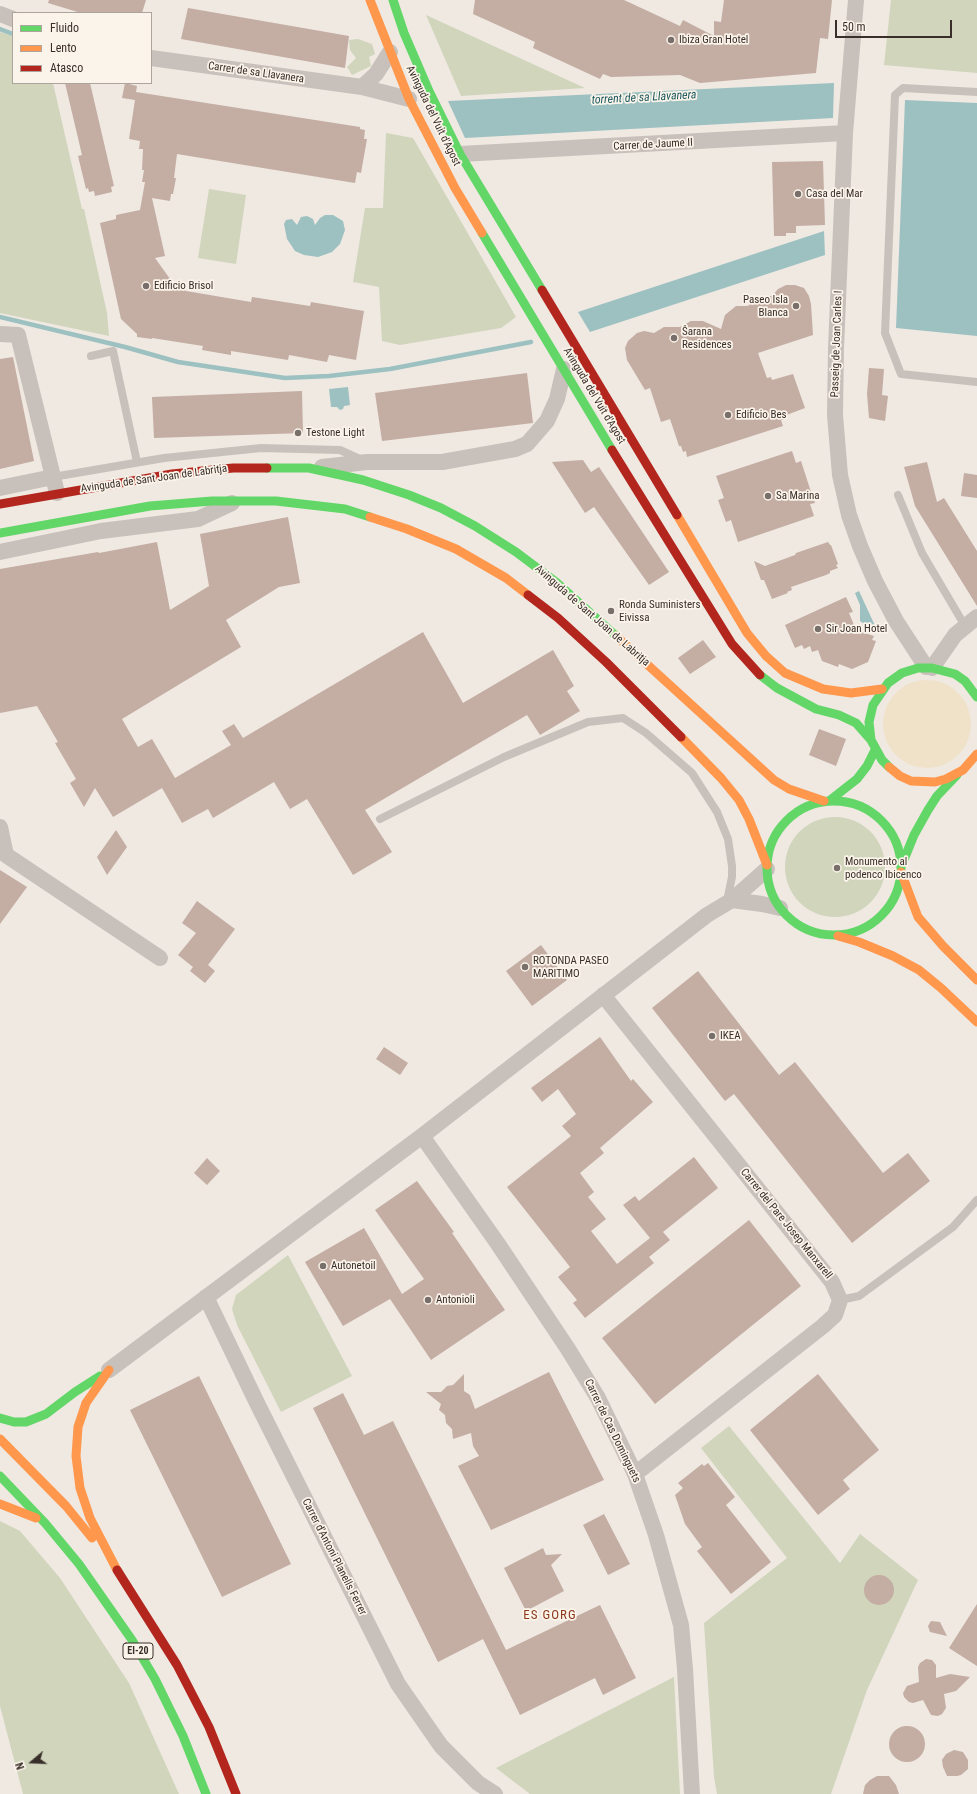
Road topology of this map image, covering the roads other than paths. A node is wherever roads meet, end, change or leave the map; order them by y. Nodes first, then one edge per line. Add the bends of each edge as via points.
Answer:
1 (370, 0) edge
2 (393, 0) edge
3 (856, 0) edge
4 (0, 14) edge
5 (12, 19) edge
6 (390, 52) junction
7 (152, 58) edge
8 (362, 87) junction
9 (977, 92) edge
10 (409, 99) junction
11 (845, 133) junction
12 (460, 154) junction
13 (0, 334) edge
14 (91, 356) dead end
15 (564, 369) junction
16 (977, 382) edge
17 (137, 462) junction
18 (367, 462) junction
19 (310, 468) junction
20 (53, 477) junction
21 (0, 488) edge
22 (58, 493) junction
23 (898, 495) dead end
24 (238, 500) junction
25 (0, 504) edge
26 (0, 532) edge
27 (0, 552) edge
28 (971, 622) edge
29 (929, 667) junction
30 (882, 689) junction
31 (976, 690) edge
32 (871, 740) junction
33 (875, 750) junction
34 (977, 754) edge
35 (973, 764) edge
36 (957, 774) junction
37 (827, 801) junction
38 (380, 819) dead end
39 (0, 827) edge
40 (767, 867) junction
41 (901, 870) junction
42 (729, 901) junction
43 (780, 908) junction
44 (834, 935) junction
45 (160, 958) dead end
46 (977, 980) edge
47 (603, 995) junction
48 (977, 1022) edge
49 (422, 1136) junction
50 (977, 1200) edge
51 (206, 1297) junction
52 (840, 1300) junction
53 (110, 1370) junction
54 (0, 1418) edge
55 (0, 1439) edge
56 (635, 1474) junction
57 (0, 1476) edge
58 (0, 1504) edge
59 (46, 1523) junction
60 (115, 1567) junction
61 (206, 1794) edge
62 (236, 1794) edge
63 (495, 1794) edge
64 (692, 1794) edge

1 - 6 main road, Avinguda del Vuit d'Agost
2 - 12 main road, Avinguda del Vuit d'Agost via 429,91
3 - 11 street, Passeig de Joan Carles I
4 - 5 street
6 - 8 street via 376,74
6 - 10 main road, Avinguda del Vuit d'Agost
7 - 8 street, Carrer de sa Llavanera
8 - 10 street, Carrer de sa Llavanera
9 - 16 lane via 902,88 895,95 885,334 901,374
10 - 15 main road, Avinguda del Vuit d'Agost via 455,188
11 - 12 street, Carrer de Jaume II
11 - 29 street, Passeig de Joan Carles I via 834,415 840,475 860,546 875,581 896,621
12 - 30 main road, Avinguda del Vuit d'Agost via 747,633 766,656 785,673 823,689 852,693
13 - 20 street via 18,335
14 - 17 lane via 113,351
15 - 18 street via 557,399 547,421 528,444 515,450 442,462
15 - 32 main road, Avinguda del Vuit d'Agost via 732,644 755,671 777,688 816,709 856,723
17 - 18 lane, Avinguda de Sant Joan de Labritja via 261,448 340,450
17 - 20 lane, Avinguda de Sant Joan de Labritja
18 - 19 street
19 - 22 main road, Avinguda de Sant Joan de Labritja via 232,468 172,474
19 - 37 main road, Avinguda de Sant Joan de Labritja via 363,480 409,495 475,526 556,582 774,780 790,789
20 - 21 street, Avinguda de Sant Joan de Labritja
20 - 22 street
22 - 25 main road, Avinguda de Sant Joan de Labritja
23 - 28 lane via 922,553
24 - 26 main road via 150,506
24 - 27 street via 198,519 101,531
24 - 40 main road via 276,500 345,509 407,529 456,550 506,578 558,618 606,662 721,778 744,809
28 - 29 street
29 - 30 main road via 902,673
29 - 31 main road via 955,674
30 - 32 main road via 877,696 869,722
32 - 33 main road
33 - 36 main road via 890,769 911,781 935,782
33 - 37 main road via 857,779
34 - 35 main road
35 - 36 main road
36 - 41 main road via 928,810 914,835
37 - 40 main road via 804,808 787,820 772,843
37 - 41 main road via 853,803 884,823 896,844
38 - 42 lane via 504,757 588,722 624,718 646,733 692,773 717,812 728,839 732,866
39 - 45 street via 6,855
40 - 42 street
40 - 43 main road via 769,884
41 - 44 main road via 895,896 880,917 859,930
41 - 46 main road via 918,917
42 - 43 street
42 - 47 street
43 - 44 main road via 794,922 810,931
44 - 48 main road via 859,942 919,970
47 - 49 street
47 - 52 street, Carrer del Pare Josep Manxarell via 832,1282
49 - 51 street
49 - 56 street, Carrer de Cas Dominguets via 568,1349 598,1398
50 - 52 lane via 953,1226 859,1296
51 - 53 street
51 - 63 street, Carrer d'Antoni Planells Ferrer via 398,1684 442,1746 478,1783
52 - 56 street via 835,1315 823,1326
53 - 54 main road via 90,1381 46,1414 26,1422
53 - 60 main road via 86,1403 78,1427 76,1456 80,1488 90,1518
55 - 60 main road, EI-20 via 66,1506
56 - 64 street, Carrer de Cas Dominguets via 656,1535 681,1625
57 - 59 main road, EI-20
58 - 59 main road
59 - 61 main road, EI-20 via 108,1605 151,1672 183,1736
60 - 62 main road, EI-20 via 177,1665 209,1726

